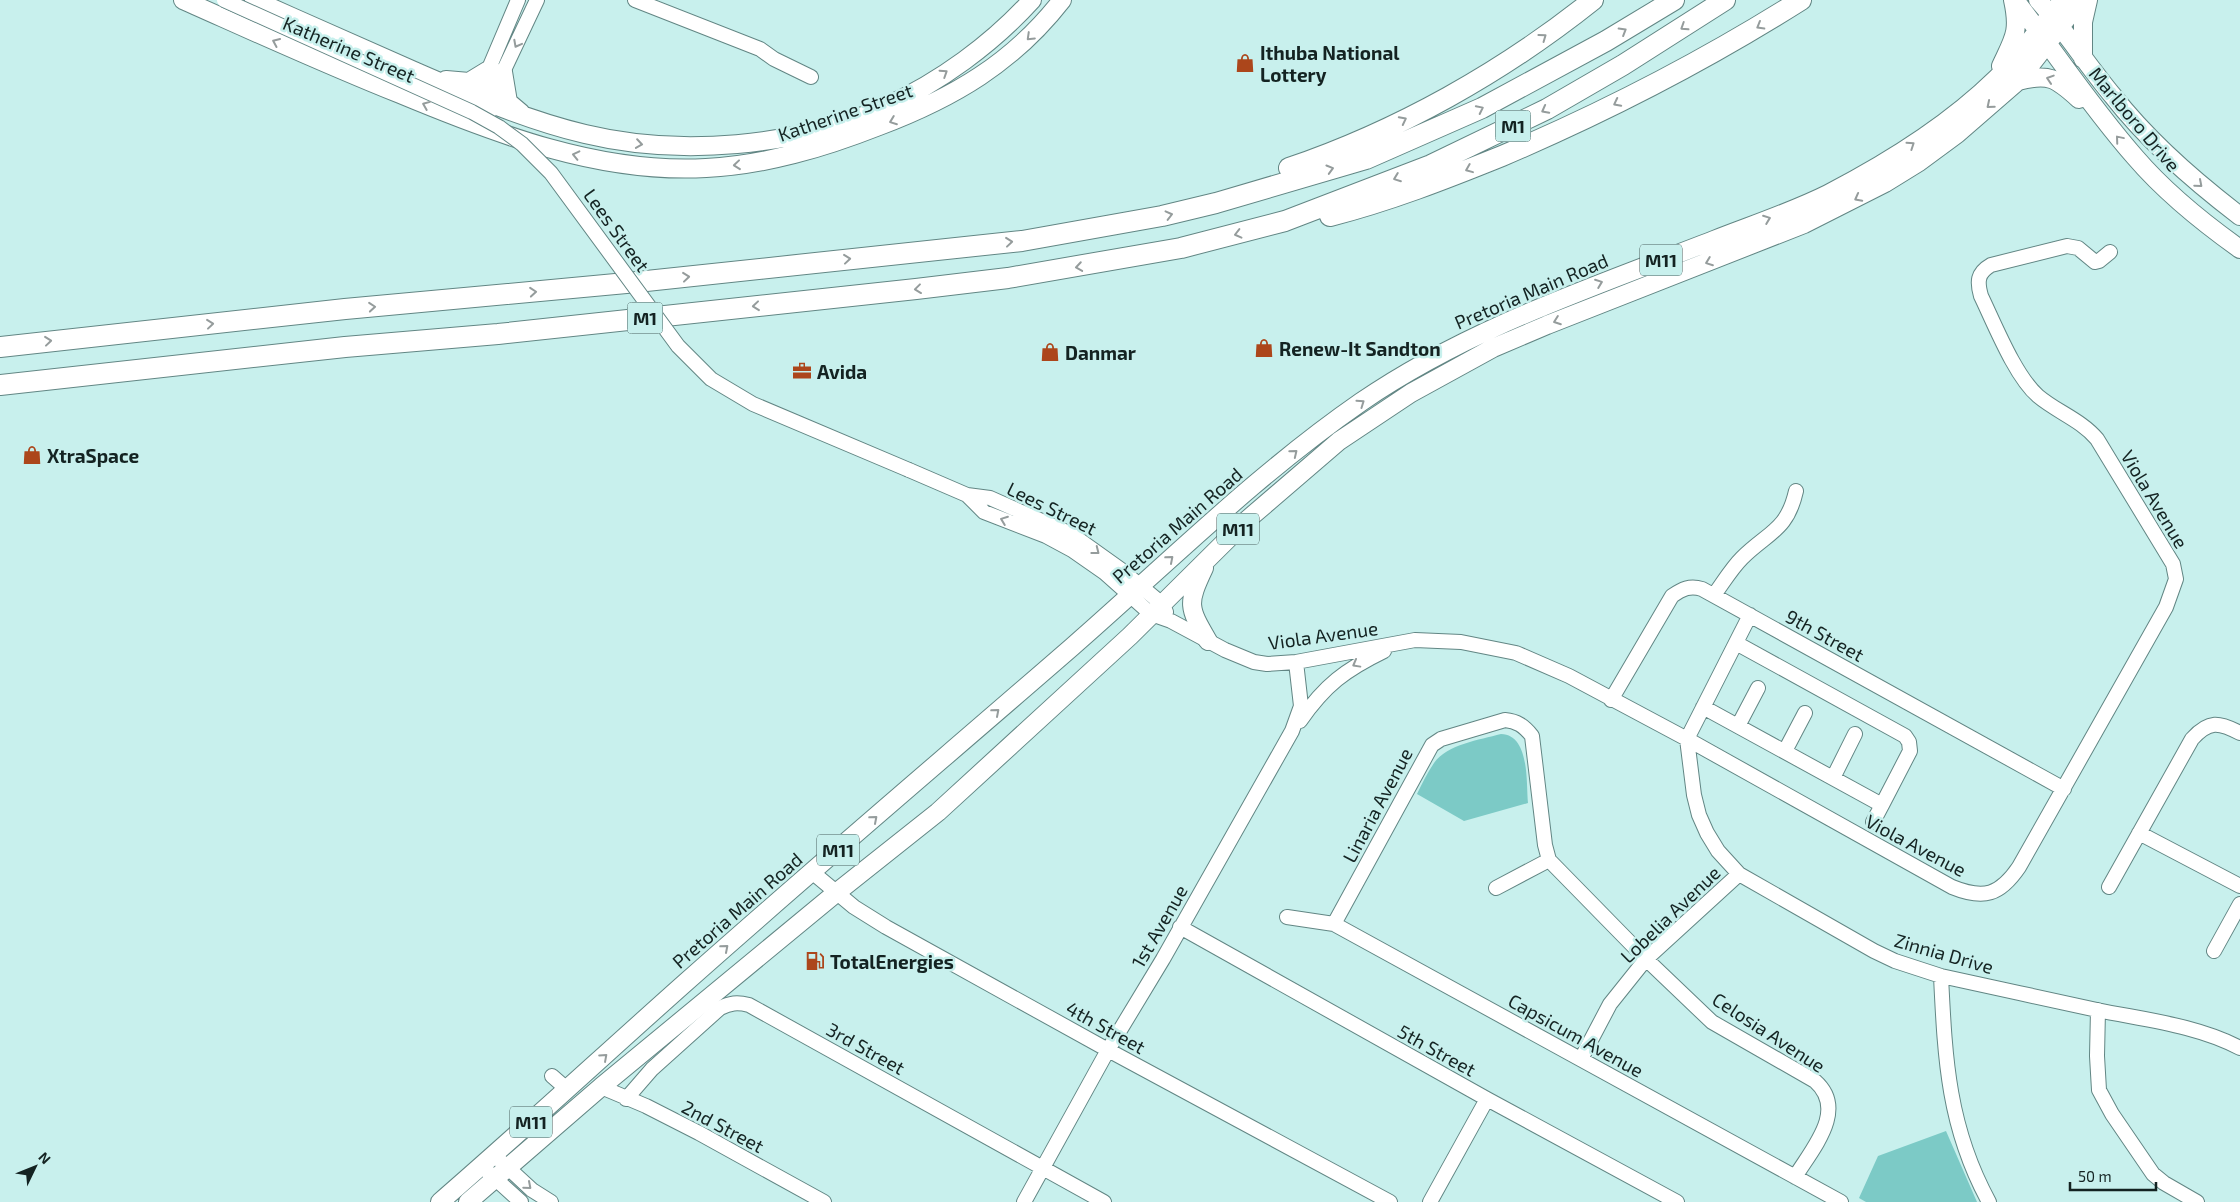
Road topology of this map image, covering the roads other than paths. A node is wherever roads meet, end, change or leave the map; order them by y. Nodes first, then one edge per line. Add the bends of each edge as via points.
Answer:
1 (183, 0) edge
2 (224, 0) edge
3 (254, 0) edge
4 (518, 0) edge
5 (537, 0) edge
6 (635, 0) edge
7 (1032, 0) edge
8 (1062, 0) edge
9 (1593, 0) edge
10 (1674, 0) edge
11 (1725, 0) edge
12 (1801, 0) edge
13 (2014, 0) edge
14 (2038, 0) edge
15 (2063, 0) edge
16 (2080, 0) edge
17 (2088, 0) edge
18 (2055, 20) junction
19 (2043, 36) junction
20 (2084, 58) junction
21 (495, 72) junction
22 (423, 75) junction
23 (811, 77) dead end
24 (1994, 80) junction
25 (2018, 81) junction
26 (484, 101) junction
27 (524, 115) junction
28 (2102, 118) junction
29 (479, 126) junction
30 (1233, 197) junction
31 (2240, 216) edge
32 (1285, 222) junction
33 (2240, 249) edge
34 (2110, 252) dead end
35 (0, 347) edge
36 (0, 385) edge
37 (1796, 491) dead end
38 (1210, 557) junction
39 (1135, 590) junction
40 (1714, 595) junction
41 (1156, 609) junction
42 (1750, 615) junction
43 (1208, 641) junction
44 (1400, 642) junction
45 (1736, 643) junction
46 (1296, 662) junction
47 (1758, 688) dead end
48 (1611, 700) junction
49 (1703, 707) junction
50 (1805, 713) dead end
51 (1738, 726) junction
52 (1292, 732) junction
53 (2240, 733) edge
54 (1855, 734) dead end
55 (1687, 739) junction
56 (1785, 751) junction
57 (1833, 778) junction
58 (2064, 789) junction
59 (1882, 805) junction
60 (1873, 822) dead end
61 (2139, 833) junction
62 (1549, 860) junction
63 (812, 872) junction
64 (1739, 874) junction
65 (2240, 886) edge
66 (2109, 887) dead end
67 (1496, 888) dead end
68 (836, 893) junction
69 (2240, 904) edge
70 (1287, 917) dead end
71 (1334, 924) junction
72 (1180, 927) junction
73 (2214, 952) dead end
74 (1646, 959) junction
75 (1941, 976) junction
76 (2098, 1010) junction
77 (2240, 1048) edge
78 (1108, 1050) junction
79 (1581, 1059) junction
80 (552, 1076) dead end
81 (602, 1087) junction
82 (568, 1090) junction
83 (626, 1099) junction
84 (1487, 1099) junction
85 (487, 1160) junction
86 (1041, 1168) junction
87 (502, 1173) junction
88 (1795, 1177) junction
89 (440, 1202) edge
90 (468, 1202) edge
91 (521, 1202) edge
92 (551, 1202) edge
93 (824, 1202) edge
94 (1024, 1202) edge
95 (1104, 1202) edge
96 (1390, 1202) edge
97 (1430, 1202) edge
98 (1678, 1202) edge
99 (1841, 1202) edge
100 (1989, 1202) edge
101 (2197, 1202) edge

29 -> 1 main road, Katherine Street via 330,66
2 - 39 street, Lees Street, bridge via 472,112 522,144 551,173 678,346 711,379 753,404 967,496 990,498 1064,530 1092,548
3 - 22 main road, Katherine Street
4 - 21 street
5 -> 21 street
6 - 23 street via 760,49
27 -> 7 main road, Katherine Street via 582,134 656,146 742,144 793,135 854,119 926,85 982,46
8 -> 29 main road, Katherine Street via 1031,37 969,84 897,120 798,154 751,164 671,168 583,157
30 -> 9 highway via 1251,182 1368,138 1423,110 1526,50
30 -> 10 highway, M1 via 1366,159 1482,108
11 -> 32 highway, M1 via 1623,65 1496,135 1431,165
12 -> 32 highway via 1710,55 1571,126 1394,198 1318,219
13 - 19 main road, Marlboro Drive
13 - 24 main road via 2016,35
14 - 18 main road, Marlboro Drive
15 - 18 main road, M11
16 - 18 main road, M11
17 - 20 main road via 2083,22
18 - 19 main road, M11
18 - 20 main road, Marlboro Drive
19 - 24 main road, Pretoria Main Road / M11 via 2027,47
19 - 25 main road, Pretoria Main Road / M11
19 - 28 main road, Marlboro Drive
20 -> 31 main road, Marlboro Drive via 2143,130 2178,165
21 - 22 main road via 462,83
21 - 26 street
21 - 27 main road via 508,102
22 - 26 main road, Katherine Street
39 -> 24 main road, Pretoria Main Road / M11 via 1321,431 1404,376 1495,326 1822,197 1892,158 1953,116
28 -> 25 main road via 2054,79 2039,76
25 -> 38 main road, Pretoria Main Road / M11 via 1919,162 1838,208 1753,245 1518,337 1411,393 1327,451 1247,520
26 - 27 main road, Katherine Street
26 - 29 street
33 -> 28 main road, Marlboro Drive via 2175,198
35 -> 30 highway, M1 via 1022,241 1162,216
32 -> 36 highway, M1 via 1181,248 1008,278
34 - 58 street, Viola Avenue via 2095,262 2078,248 2067,246 1991,265 1983,269 1978,282 1981,296 2001,338 2030,388 2098,439 2173,564 2176,579 2166,607
37 - 40 street via 1792,509 1783,523 1741,559
38 - 41 main road, Pretoria Main Road / M11
38 - 43 main road via 1195,585 1191,607
39 - 41 street, Lees Street
63 -> 39 main road, Pretoria Main Road / M11
40 - 42 street, 9th Street
40 - 48 street, 9th Street via 1694,586 1672,596
41 - 43 street, Viola Avenue
41 - 68 main road, Pretoria Main Road / M11 via 945,805
42 - 45 street
42 - 58 street, 9th Street
43 - 46 street, Viola Avenue via 1254,662
44 - 46 street, Viola Avenue
44 - 48 street, Viola Avenue via 1461,642 1516,653 1569,676
44 -> 52 street, Viola Avenue via 1333,680
45 - 49 street
45 - 59 street via 1905,736 1910,751
46 - 52 street, 1st Avenue via 1301,706
47 - 51 street
48 - 55 street, Viola Avenue
49 - 51 street
49 - 55 street
50 - 56 street
51 - 56 street
52 - 72 street, 1st Avenue
53 - 61 street via 2218,724 2197,733 2187,745
54 - 57 street
55 - 58 street, Viola Avenue via 1939,880 1976,895 1998,890 2013,875
55 - 64 street, Zinnia Drive via 1690,778 1699,815 1718,851
56 - 57 street
57 - 59 street
59 - 60 street
61 - 65 street
61 - 66 street
62 - 67 street
62 - 71 street, Linaria Avenue via 1529,732 1515,721 1505,720 1441,738 1426,752
62 - 74 street
63 - 68 street, 4th Street
82 -> 63 main road, Pretoria Main Road / M11
64 - 74 street, Lobelia Avenue
64 - 75 street, Zinnia Drive via 1874,951
68 - 78 street, 4th Street via 886,926
68 - 81 main road, Pretoria Main Road / M11
69 - 73 street
70 - 71 street, Capsicum Avenue
71 - 79 street, Capsicum Avenue
72 - 78 street, 1st Avenue
72 - 84 street, 5th Street
74 - 79 street, Lobelia Avenue via 1610,1004
74 - 88 street, Celosia Avenue via 1712,1022 1821,1086 1828,1099 1828,1120
75 - 76 street, Zinnia Drive
75 - 100 street via 1944,1041 1954,1115
76 - 77 street, Zinnia Drive via 2167,1023
76 - 101 street via 2098,1080 2104,1102 2153,1174
78 - 86 street, 1st Avenue
78 - 96 street, 4th Street
79 - 88 street, Capsicum Avenue
80 - 82 street
81 - 83 street, 2nd Street
81 - 87 main road, Pretoria Main Road / M11
82 - 85 main road, Pretoria Main Road / M11
83 - 86 street, 3rd Street via 652,1069 720,1008 738,1002 758,1008
83 - 93 street, 2nd Street via 698,1133
84 - 97 street
84 - 98 street, 5th Street
85 - 87 street
85 - 89 main road, Pretoria Main Road / M11
86 - 94 street, 1st Avenue
86 - 95 street, 3rd Street
87 - 90 main road, Pretoria Main Road / M11
87 - 91 street
87 -> 92 street
88 - 99 street, Capsicum Avenue

